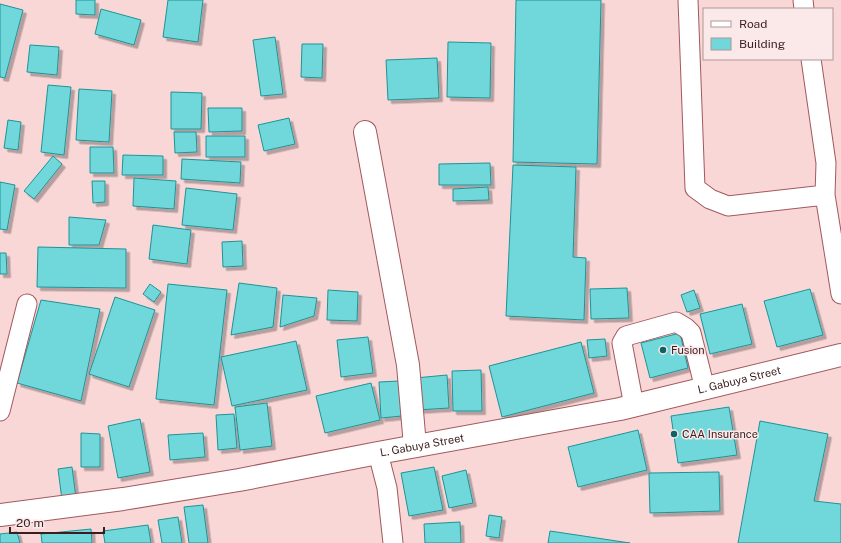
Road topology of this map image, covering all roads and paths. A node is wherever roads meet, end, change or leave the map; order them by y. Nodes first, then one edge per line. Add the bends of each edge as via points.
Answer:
1 (688, 0) edge
2 (811, 60) edge
3 (365, 132) dead end
4 (825, 195) junction
5 (841, 294) edge
6 (27, 304) dead end
7 (841, 355) edge
8 (706, 389) junction
9 (634, 406) junction
10 (0, 411) edge
11 (415, 446) junction
12 (378, 453) junction
13 (0, 515) edge
14 (393, 543) edge

1 - 4 lane via 695,188 710,199 728,206
2 - 4 lane via 826,163
3 - 11 street via 408,365
4 - 5 lane
6 - 10 lane
7 - 8 street, L. Gabuya Street
8 - 9 street, L. Gabuya Street
8 - 9 lane via 691,333 676,322 626,336 622,343
9 - 11 street, L. Gabuya Street
11 - 12 street, L. Gabuya Street
12 - 13 street, L. Gabuya Street via 239,480
12 - 14 lane via 387,488

